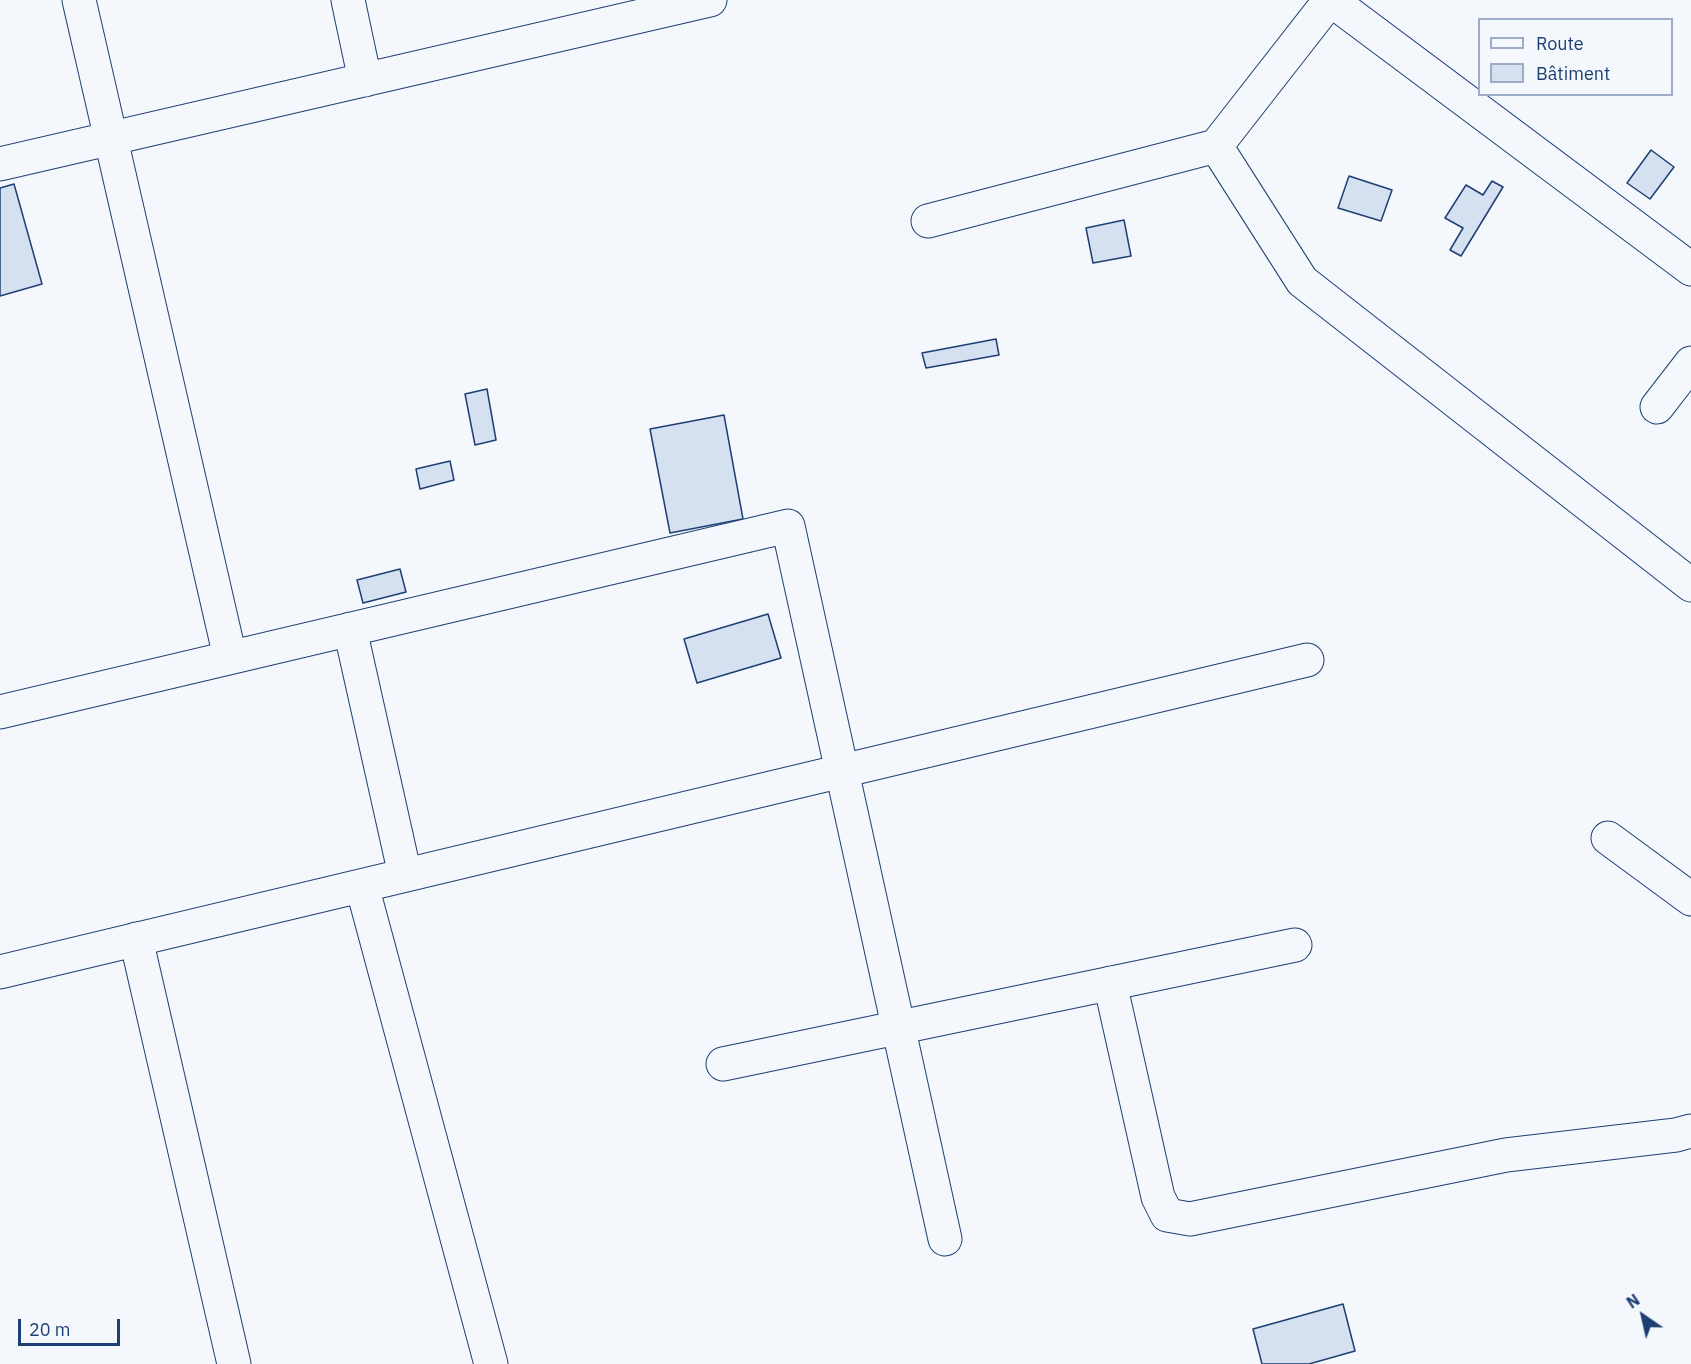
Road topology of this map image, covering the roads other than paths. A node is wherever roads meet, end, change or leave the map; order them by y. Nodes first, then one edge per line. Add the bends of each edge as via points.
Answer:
1 (79, 0) edge
2 (348, 0) edge
3 (710, 0) edge
4 (1330, 0) edge
5 (364, 80) junction
6 (111, 138) junction
7 (1216, 146) junction
8 (0, 164) edge
9 (928, 220) dead end
10 (1691, 269) edge
11 (1691, 363) edge
12 (1658, 407) dead end
13 (1691, 585) edge
14 (350, 629) junction
15 (230, 657) junction
16 (1307, 660) dead end
17 (0, 712) edge
18 (842, 771) junction
19 (1608, 838) dead end
20 (405, 875) junction
21 (362, 885) junction
22 (1691, 899) edge
23 (136, 939) junction
24 (1295, 945) dead end
25 (0, 972) edge
26 (1110, 983) junction
27 (898, 1027) junction
28 (723, 1064) dead end
29 (1691, 1131) edge
30 (945, 1239) dead end
31 (234, 1364) edge
32 (491, 1364) edge

1 - 6 street
2 - 5 street
3 - 5 street
4 - 7 street
4 - 10 street
5 - 6 street
6 - 8 street
6 - 15 street
7 - 9 street
7 - 13 street via 1302,281
11 - 12 street
14 - 15 street
14 - 18 street via 788,526
14 - 20 street
15 - 17 street
16 - 18 street
18 - 20 street
18 - 27 street
19 - 22 street
20 - 21 street
21 - 23 street
21 - 32 street
23 - 25 street
23 - 31 street
24 - 26 street
26 - 27 street
26 - 29 street via 1158,1197 1167,1215 1190,1219 1506,1155
27 - 28 street
27 - 30 street

